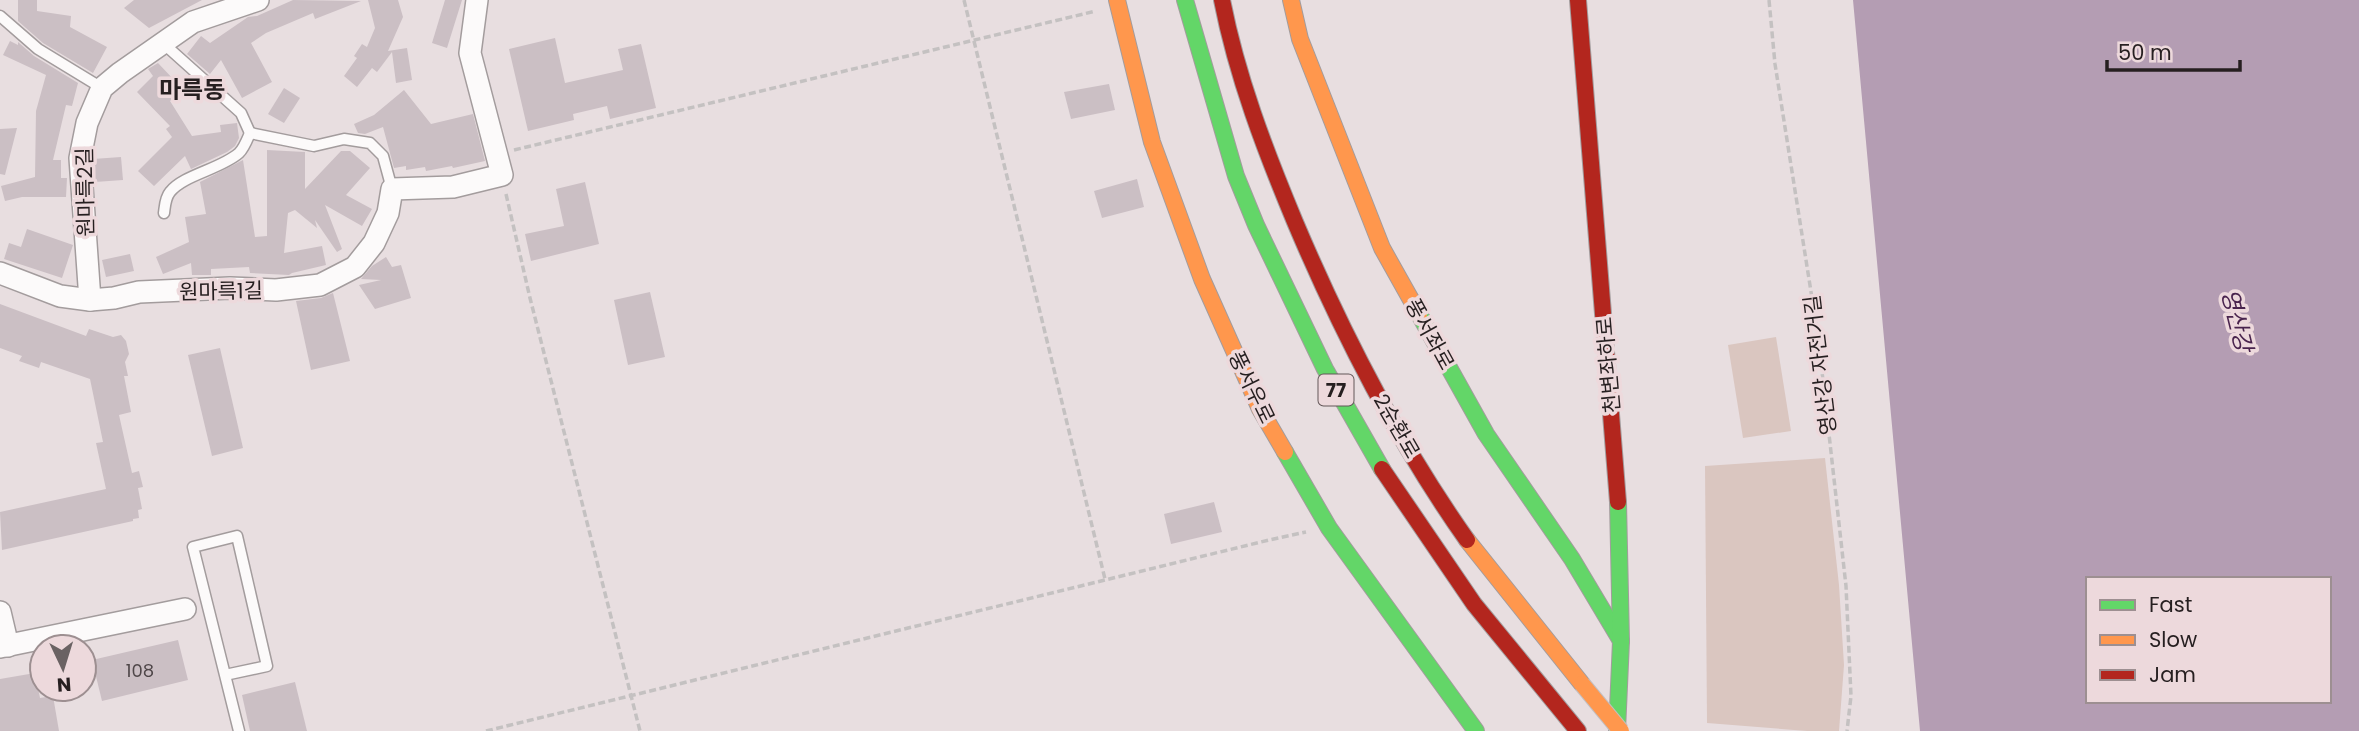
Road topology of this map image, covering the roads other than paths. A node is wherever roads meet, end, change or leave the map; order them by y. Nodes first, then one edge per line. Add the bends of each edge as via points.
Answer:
1 (258, 0) edge
2 (477, 0) edge
3 (1185, 0) edge
4 (1222, 0) edge
5 (1291, 0) edge
6 (1578, 0) edge
7 (1118, 3) edge
8 (0, 16) edge
9 (164, 44) junction
10 (102, 88) junction
11 (250, 133) junction
12 (392, 189) junction
13 (164, 213) dead end
14 (0, 273) edge
15 (90, 300) junction
16 (185, 609) dead end
17 (0, 612) edge
18 (1621, 641) junction
19 (4, 646) edge
20 (225, 675) junction
21 (239, 731) edge
22 (1476, 731) edge
23 (1578, 731) edge
24 (1619, 731) edge

1 - 9 street, 원마륵2길 via 193,22
2 - 12 street via 470,53 499,165 453,187
3 - 23 main road, 2순환로 / 77 via 1236,176 1325,369 1374,457 1474,604
4 - 24 main road, 2순환로 / 77, bridge via 1264,147 1312,262 1391,418 1458,526
5 - 18 main road, 풍서좌로 via 1300,39 1382,248 1486,434 1572,559
6 - 18 main road, 천변좌하로 via 1618,485
7 - 22 main road, 풍서우로 via 1152,142 1202,279 1260,409 1328,528
8 - 10 lane via 38,49
9 - 10 street, 원마륵2길
9 - 11 lane via 241,113
10 - 15 street, 원마륵2길 via 87,123 80,158
11 - 12 lane via 314,146 344,139 370,143 383,156
11 - 13 lane via 241,151 171,190
12 - 15 street, 원마륵1길 via 388,213 374,243 355,267 320,285 139,292
14 - 15 street, 원마륵1길 via 60,296
16 - 19 street
17 - 19 street
18 - 24 main road, 천변좌하로
20 - 20 lane via 193,547 237,536 267,666
20 - 21 lane

